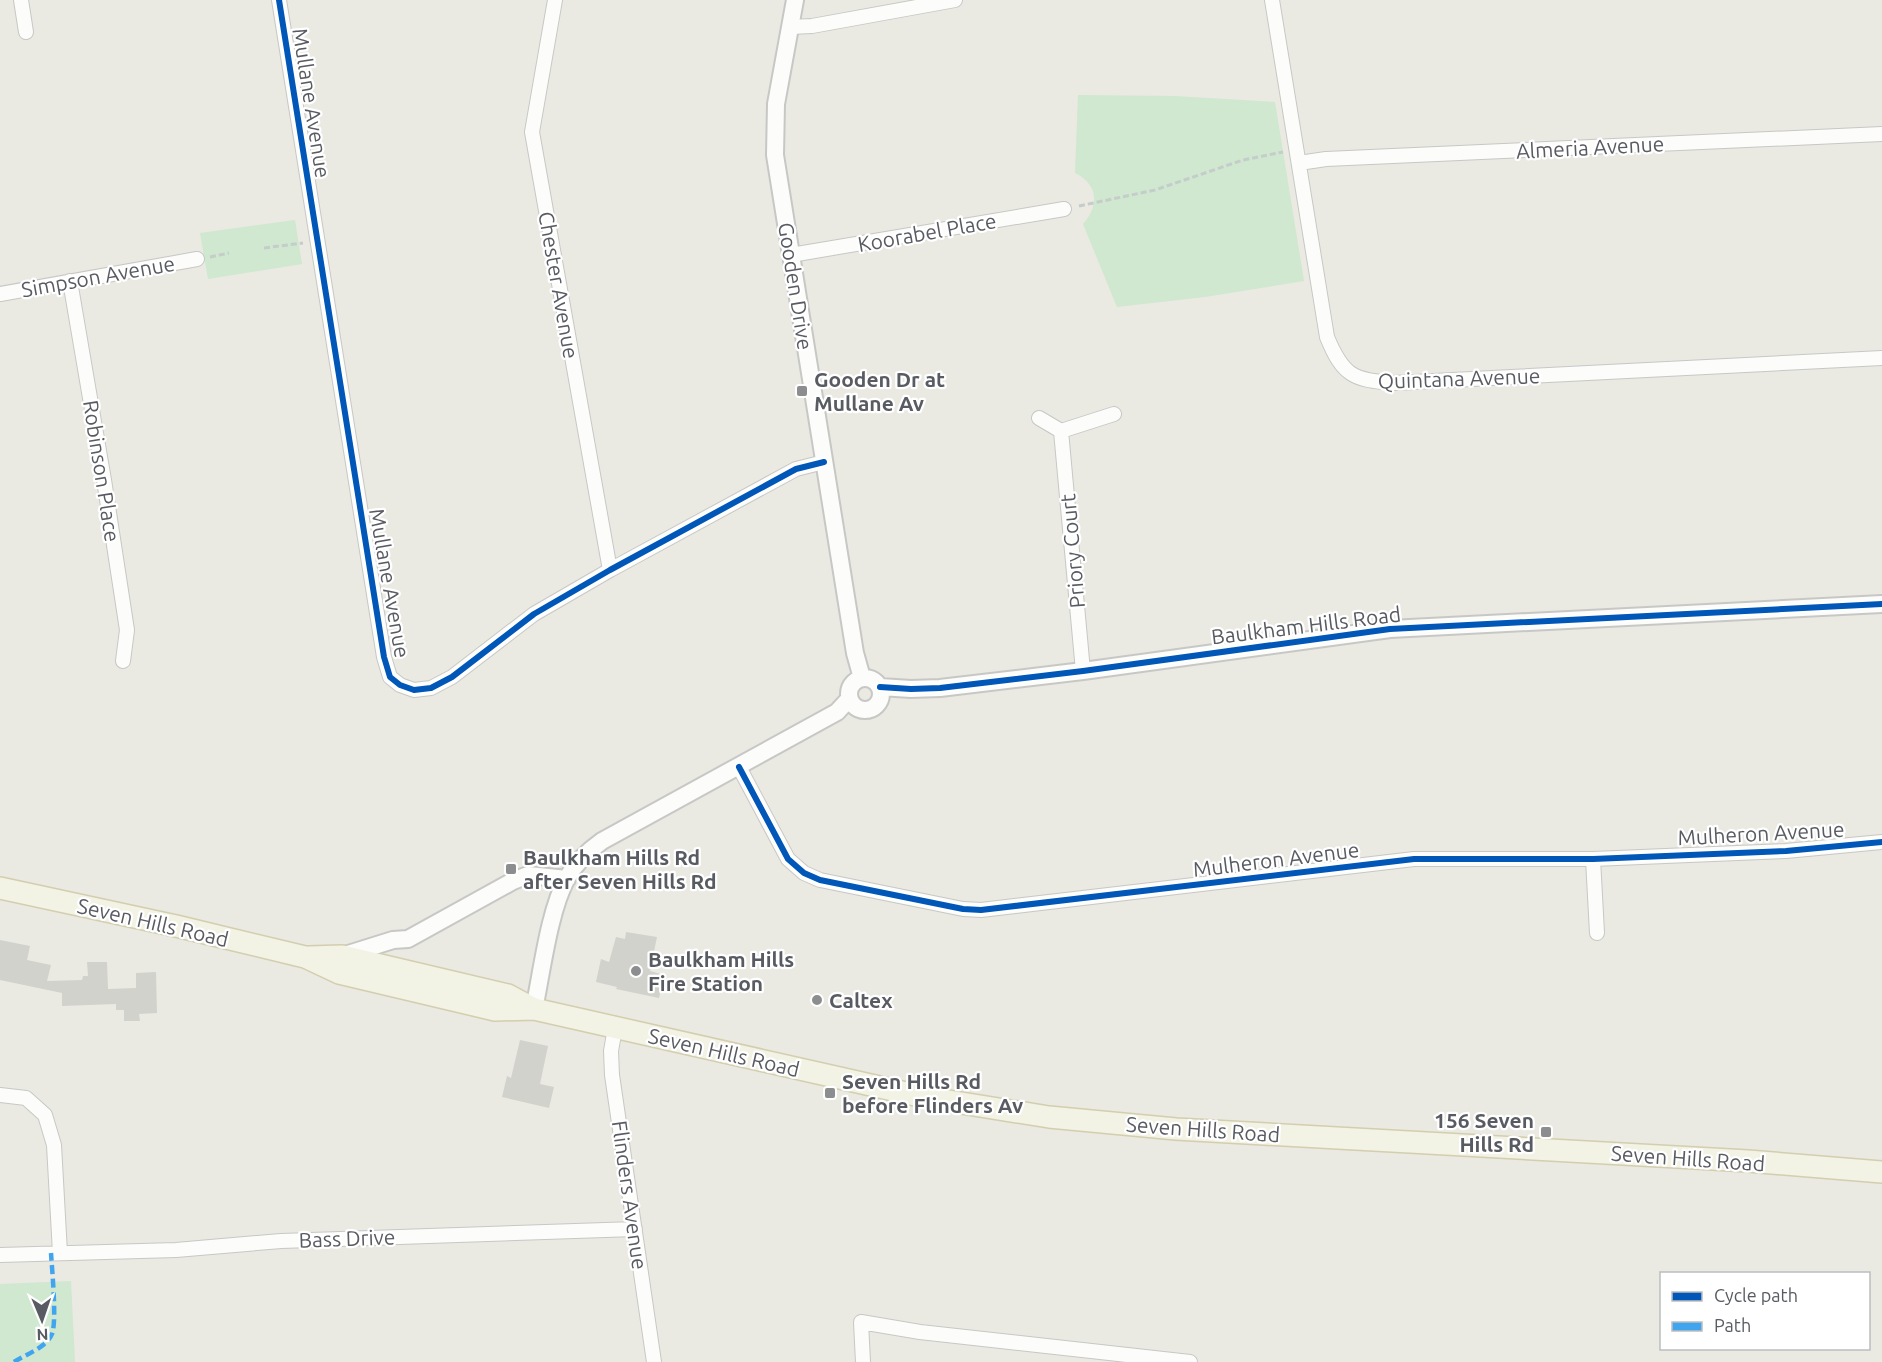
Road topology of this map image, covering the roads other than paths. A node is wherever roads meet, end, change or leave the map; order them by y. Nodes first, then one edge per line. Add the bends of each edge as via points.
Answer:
1 (21, 0) edge
2 (279, 0) edge
3 (555, 0) edge
4 (795, 0) edge
5 (955, 0) edge
6 (1272, 0) edge
7 (790, 27) junction
8 (26, 32) dead end
9 (1882, 134) edge
10 (1298, 156) junction
11 (1064, 209) road end
12 (791, 255) junction
13 (197, 259) dead end
14 (70, 281) junction
15 (0, 294) edge
16 (1882, 358) edge
17 (1114, 414) dead end
18 (1039, 418) dead end
19 (1061, 431) junction
20 (824, 462) junction
21 (610, 570) junction
22 (1882, 604) edge
23 (123, 661) dead end
24 (1083, 671) junction
25 (862, 678) junction
26 (880, 687) junction
27 (849, 699) junction
28 (739, 767) junction
29 (1882, 842) edge
30 (1593, 859) junction
31 (567, 879) junction
32 (0, 888) edge
33 (1597, 933) dead end
34 (342, 956) junction
35 (305, 957) junction
36 (534, 1009) junction
37 (615, 1028) junction
38 (0, 1095) edge
39 (1882, 1172) edge
40 (635, 1229) junction
41 (60, 1253) junction
42 (0, 1255) edge
43 (654, 1362) edge
44 (863, 1362) edge
45 (1190, 1362) edge

1 - 8 street
2 - 21 street, Mullane Avenue via 390,677 414,690 431,688 452,677 534,614
3 - 21 street, Chester Avenue via 532,132
4 - 7 street, Gooden Drive
5 - 7 street
6 - 10 street, Quintana Avenue
7 - 12 street, Gooden Drive via 774,136
9 - 10 street, Almeria Avenue via 1326,159
10 - 16 street, Quintana Avenue via 1327,337 1336,359 1352,376 1394,383
11 - 12 street, Koorabel Place
12 - 20 street, Gooden Drive
13 - 14 street, Simpson Avenue
14 - 15 street, Simpson Avenue
14 - 23 street, Robinson Place via 127,630
17 - 19 street
18 - 19 street
19 - 24 street, Priory Court
20 - 21 street, Mullane Avenue via 796,469
20 - 25 street, Gooden Drive
22 - 24 street, Baulkham Hills Road via 1390,629
24 - 26 street, Baulkham Hills Road via 940,688
25 - 26 street via 874,680
25 - 27 street via 852,684
26 - 27 street via 881,697 873,709 856,708
27 - 28 street via 837,712
28 - 30 street, Mulheron Avenue via 788,859 804,873 820,880 972,910 1414,859
28 - 31 street via 602,841 576,864
29 - 30 street, Mulheron Avenue
30 - 33 street
31 - 34 street via 539,875 521,878 408,939
31 - 36 street via 556,907
32 - 35 main road, Seven Hills Road
34 - 35 main road, Seven Hills Road
34 - 36 main road, Seven Hills Road via 508,994
35 - 36 main road, Seven Hills Road via 339,973 495,1010
36 - 37 main road, Seven Hills Road
37 - 39 main road, Seven Hills Road via 924,1097 1049,1117 1176,1129
37 - 40 street, Flinders Avenue via 610,1051 612,1075
38 - 41 street via 26,1098 45,1115 54,1145
40 - 41 street, Bass Drive via 282,1240 176,1250
40 - 43 street, Flinders Avenue
41 - 42 street, Bass Drive
44 - 45 street via 861,1322

